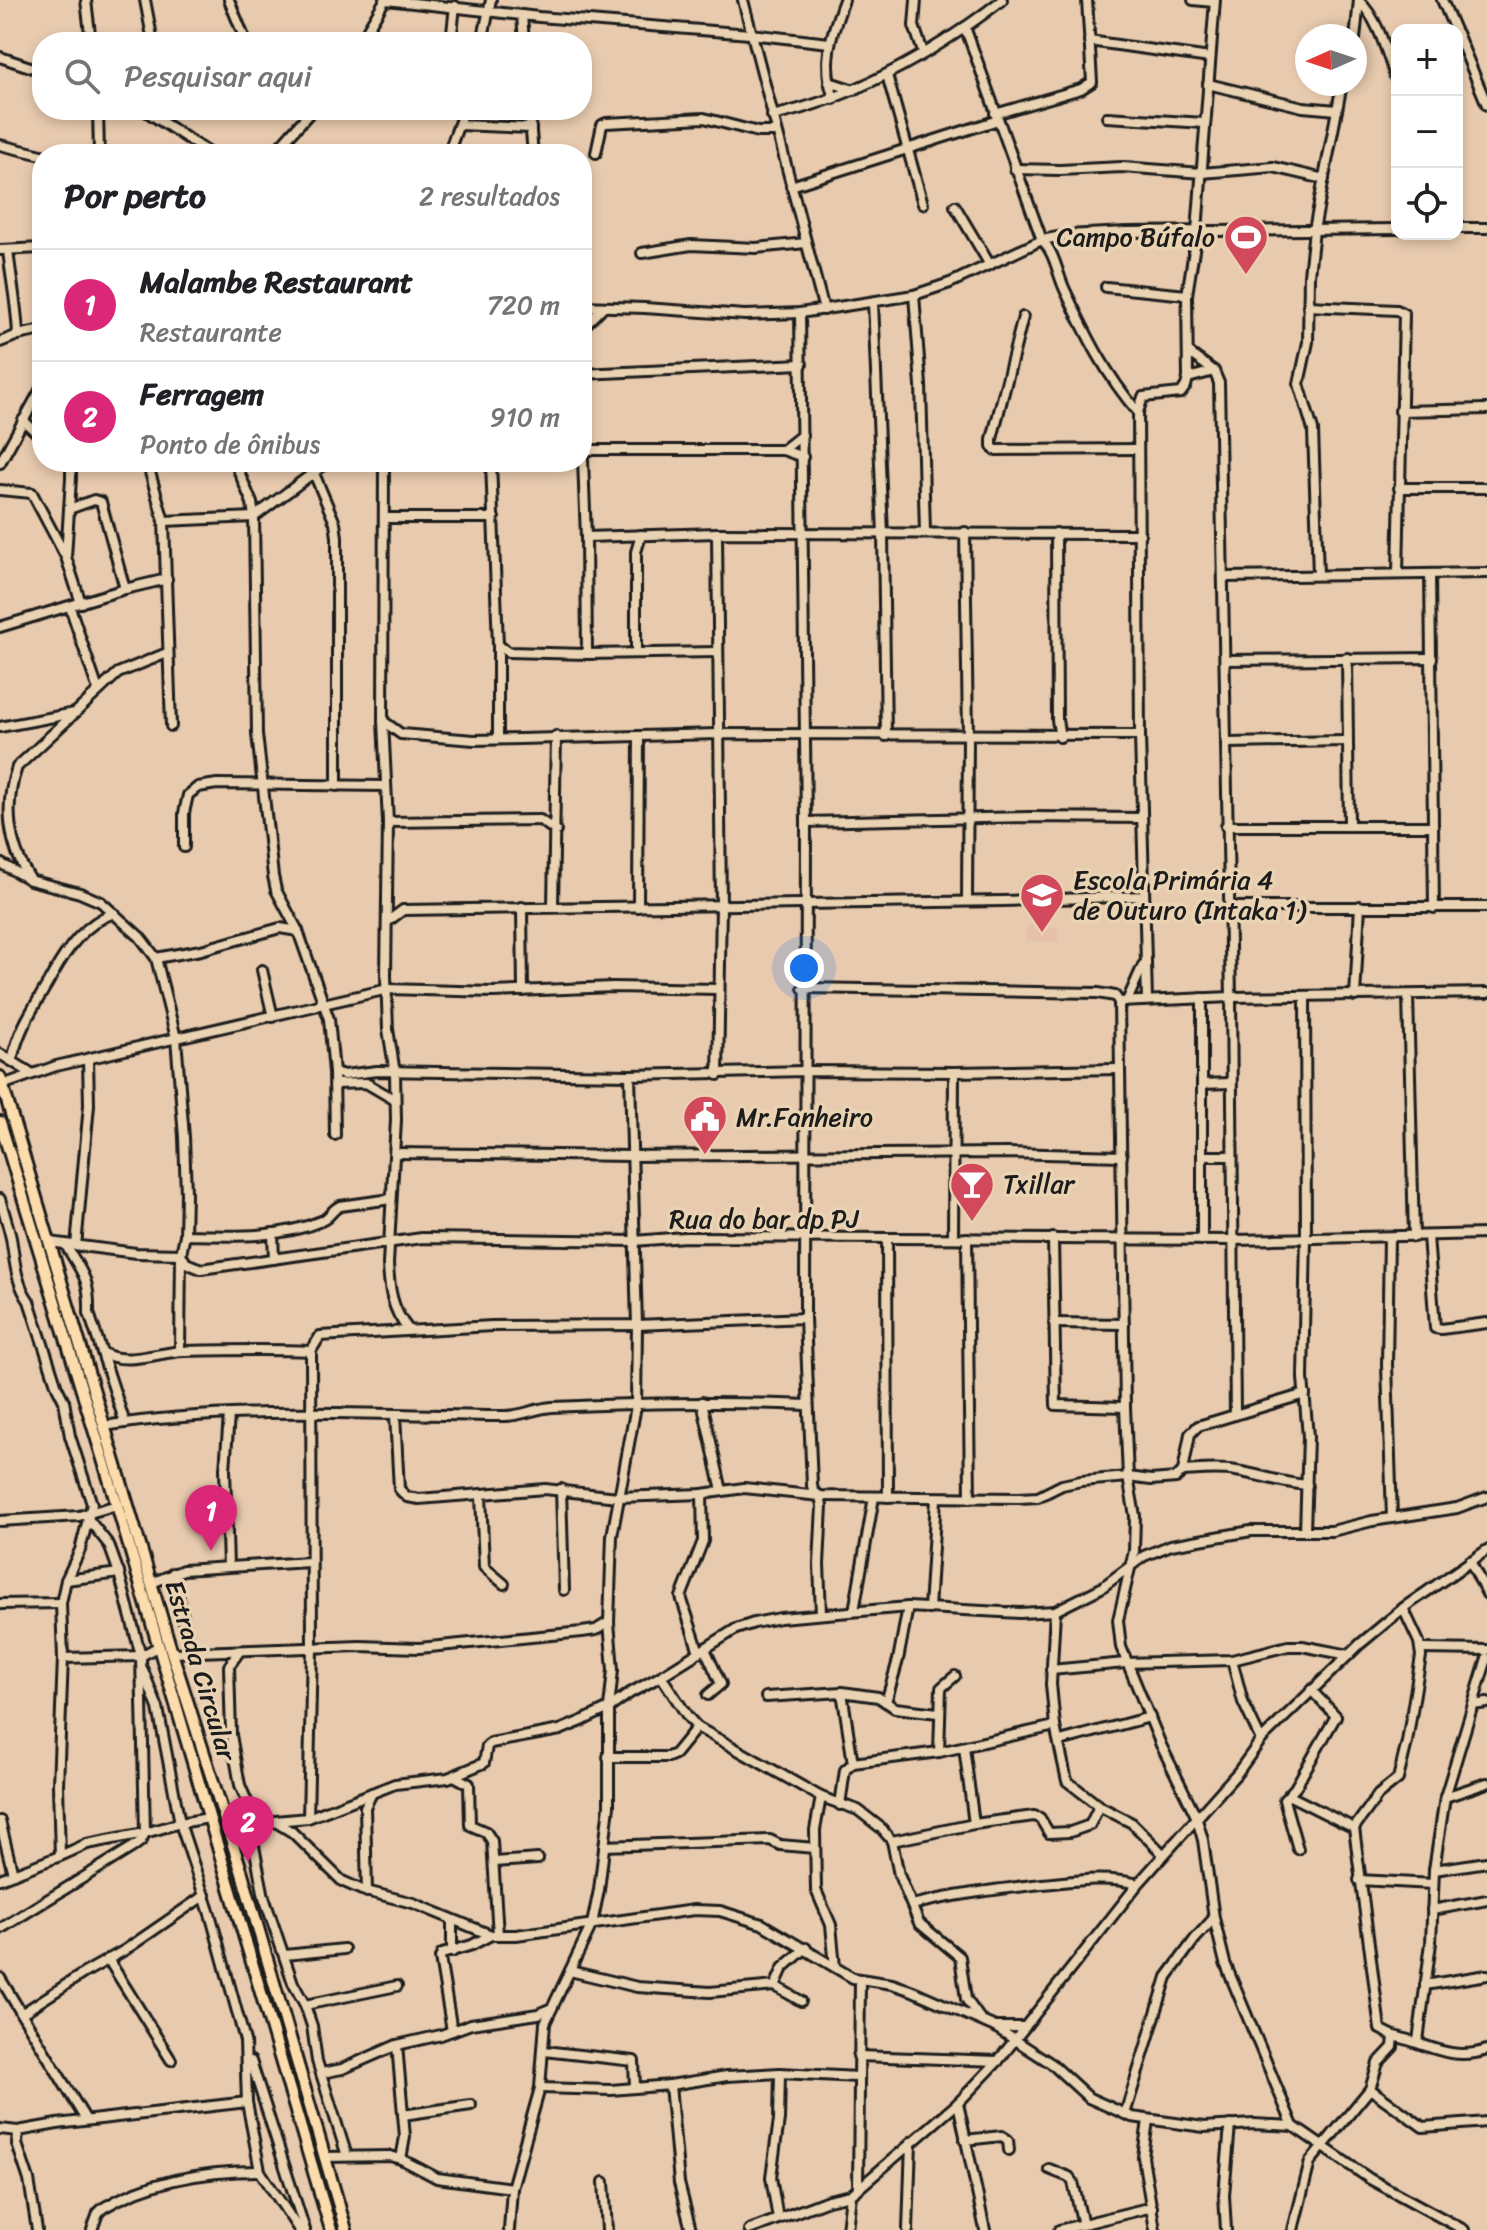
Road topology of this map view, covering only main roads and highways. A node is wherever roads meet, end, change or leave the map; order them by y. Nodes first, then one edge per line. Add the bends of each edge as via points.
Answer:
1 (1, 1081) edge
2 (0, 1122) edge
3 (331, 2230) edge
4 (346, 2230) edge

1 - 4 main road, Estrada Circular
2 - 3 main road, Estrada Circular

